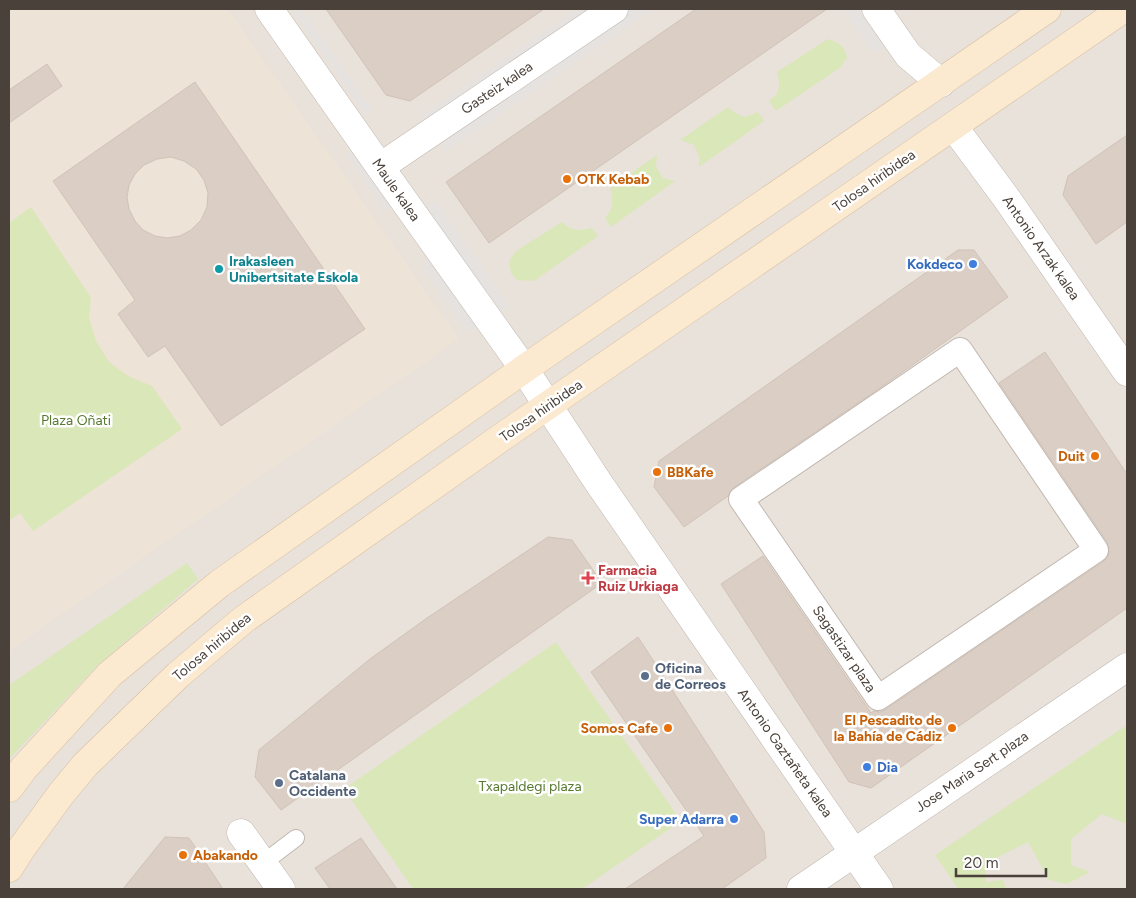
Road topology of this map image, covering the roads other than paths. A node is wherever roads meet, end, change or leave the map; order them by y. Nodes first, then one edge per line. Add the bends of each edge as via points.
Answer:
1 (269, 9) edge
2 (614, 9) edge
3 (876, 9) edge
4 (1047, 9) edge
5 (1123, 9) edge
6 (941, 82) junction
7 (953, 126) junction
8 (380, 167) junction
9 (960, 350) joint
10 (524, 369) junction
11 (1127, 372) edge
12 (548, 406) junction
13 (1127, 667) edge
14 (14, 777) edge
15 (242, 833) dead end
16 (296, 838) dead end
17 (854, 853) junction
18 (9, 868) edge
19 (271, 881) edge
20 (801, 889) edge
21 (879, 889) edge

1 - 8 street, Maule kalea
2 - 8 street, Gasteiz kalea
3 - 6 street via 908,55
4 - 6 main road
5 - 7 main road, Tolosa hiribidea
6 - 10 main road
7 - 11 street, Antonio Arzak kalea
7 - 12 main road, Tolosa hiribidea
8 - 10 street, Maule kalea
9 - 9 street, Sagastizar plaza via 1096,550 878,698 741,499
10 - 12 street, Maule kalea
10 - 14 main road via 219,584 110,674
12 - 17 street, Antonio Gaztañeta kalea
12 - 18 main road, Tolosa hiribidea via 242,620 178,675 85,765 60,794
13 - 17 street, Jose Maria Sert plaza
15 - 19 street
16 - 19 lane
17 - 20 street, Jose Maria Sert plaza
17 - 21 street

